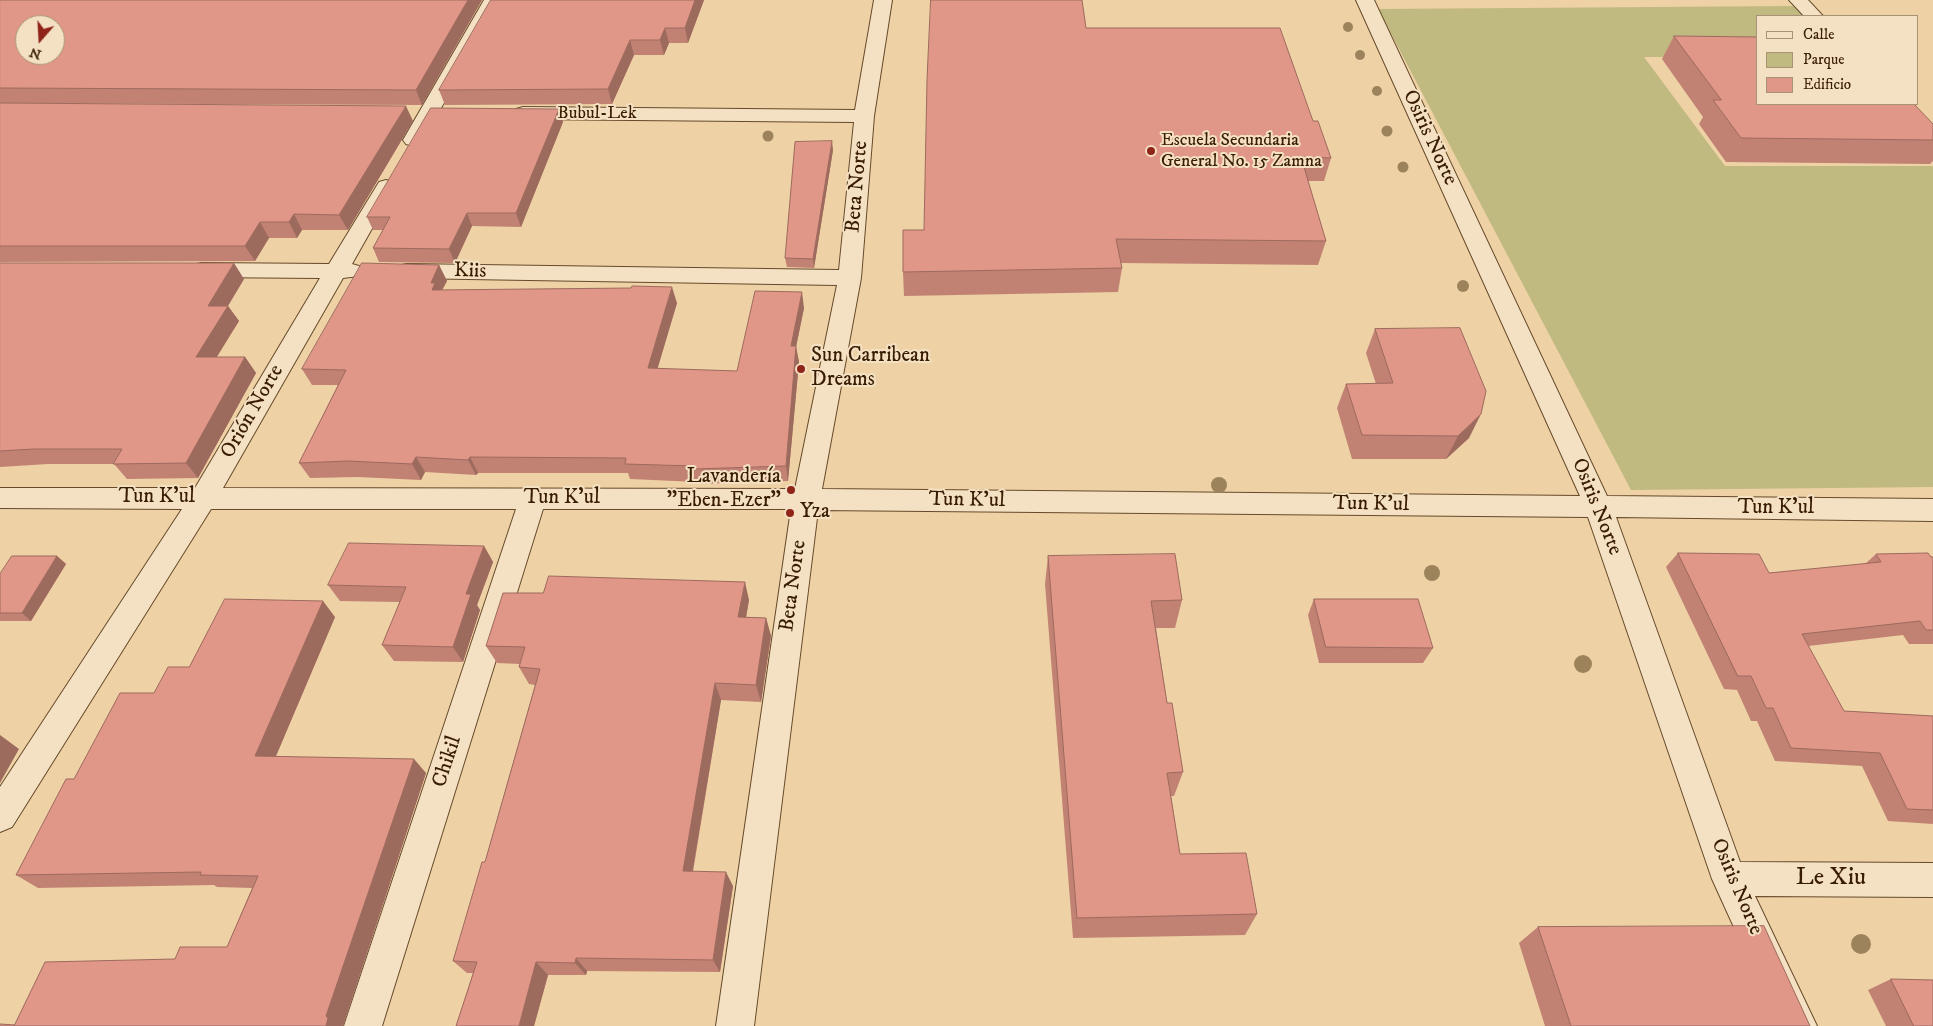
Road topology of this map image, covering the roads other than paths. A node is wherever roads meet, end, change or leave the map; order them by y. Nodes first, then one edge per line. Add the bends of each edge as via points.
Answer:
1 (493, 0) edge
2 (883, 0) edge
3 (1365, 0) edge
4 (1798, 0) edge
5 (1813, 15) edge
6 (508, 113) edge
7 (864, 116) junction
8 (178, 270) edge
9 (336, 270) junction
10 (850, 278) junction
11 (0, 498) edge
12 (203, 498) junction
13 (533, 499) junction
14 (806, 499) junction
15 (1599, 508) junction
16 (1933, 510) edge
17 (0, 816) edge
18 (1730, 879) junction
19 (1933, 880) edge
20 (363, 1026) edge
21 (735, 1026) edge
22 (1798, 1026) edge

1 - 9 street, Orión Norte
2 - 7 street, Beta Norte
3 - 15 street, Osiris Norte
4 - 5 street
6 - 7 street, Bubul-Lek
7 - 10 street, Beta Norte
8 - 9 street, Kiis
9 - 10 street, Kiis
9 - 12 street, Orión Norte
10 - 14 street, Beta Norte
11 - 12 street, Tun K'ul
12 - 13 street, Tun K'ul
12 - 17 street, Orión Norte
13 - 14 street, Tun K'ul
13 - 20 street, Chikil
14 - 15 street, Tun K'ul
14 - 21 street, Beta Norte
15 - 16 street, Tun K'ul
15 - 18 street, Osiris Norte
18 - 19 street, Le Xiu
18 - 22 street, Osiris Norte

